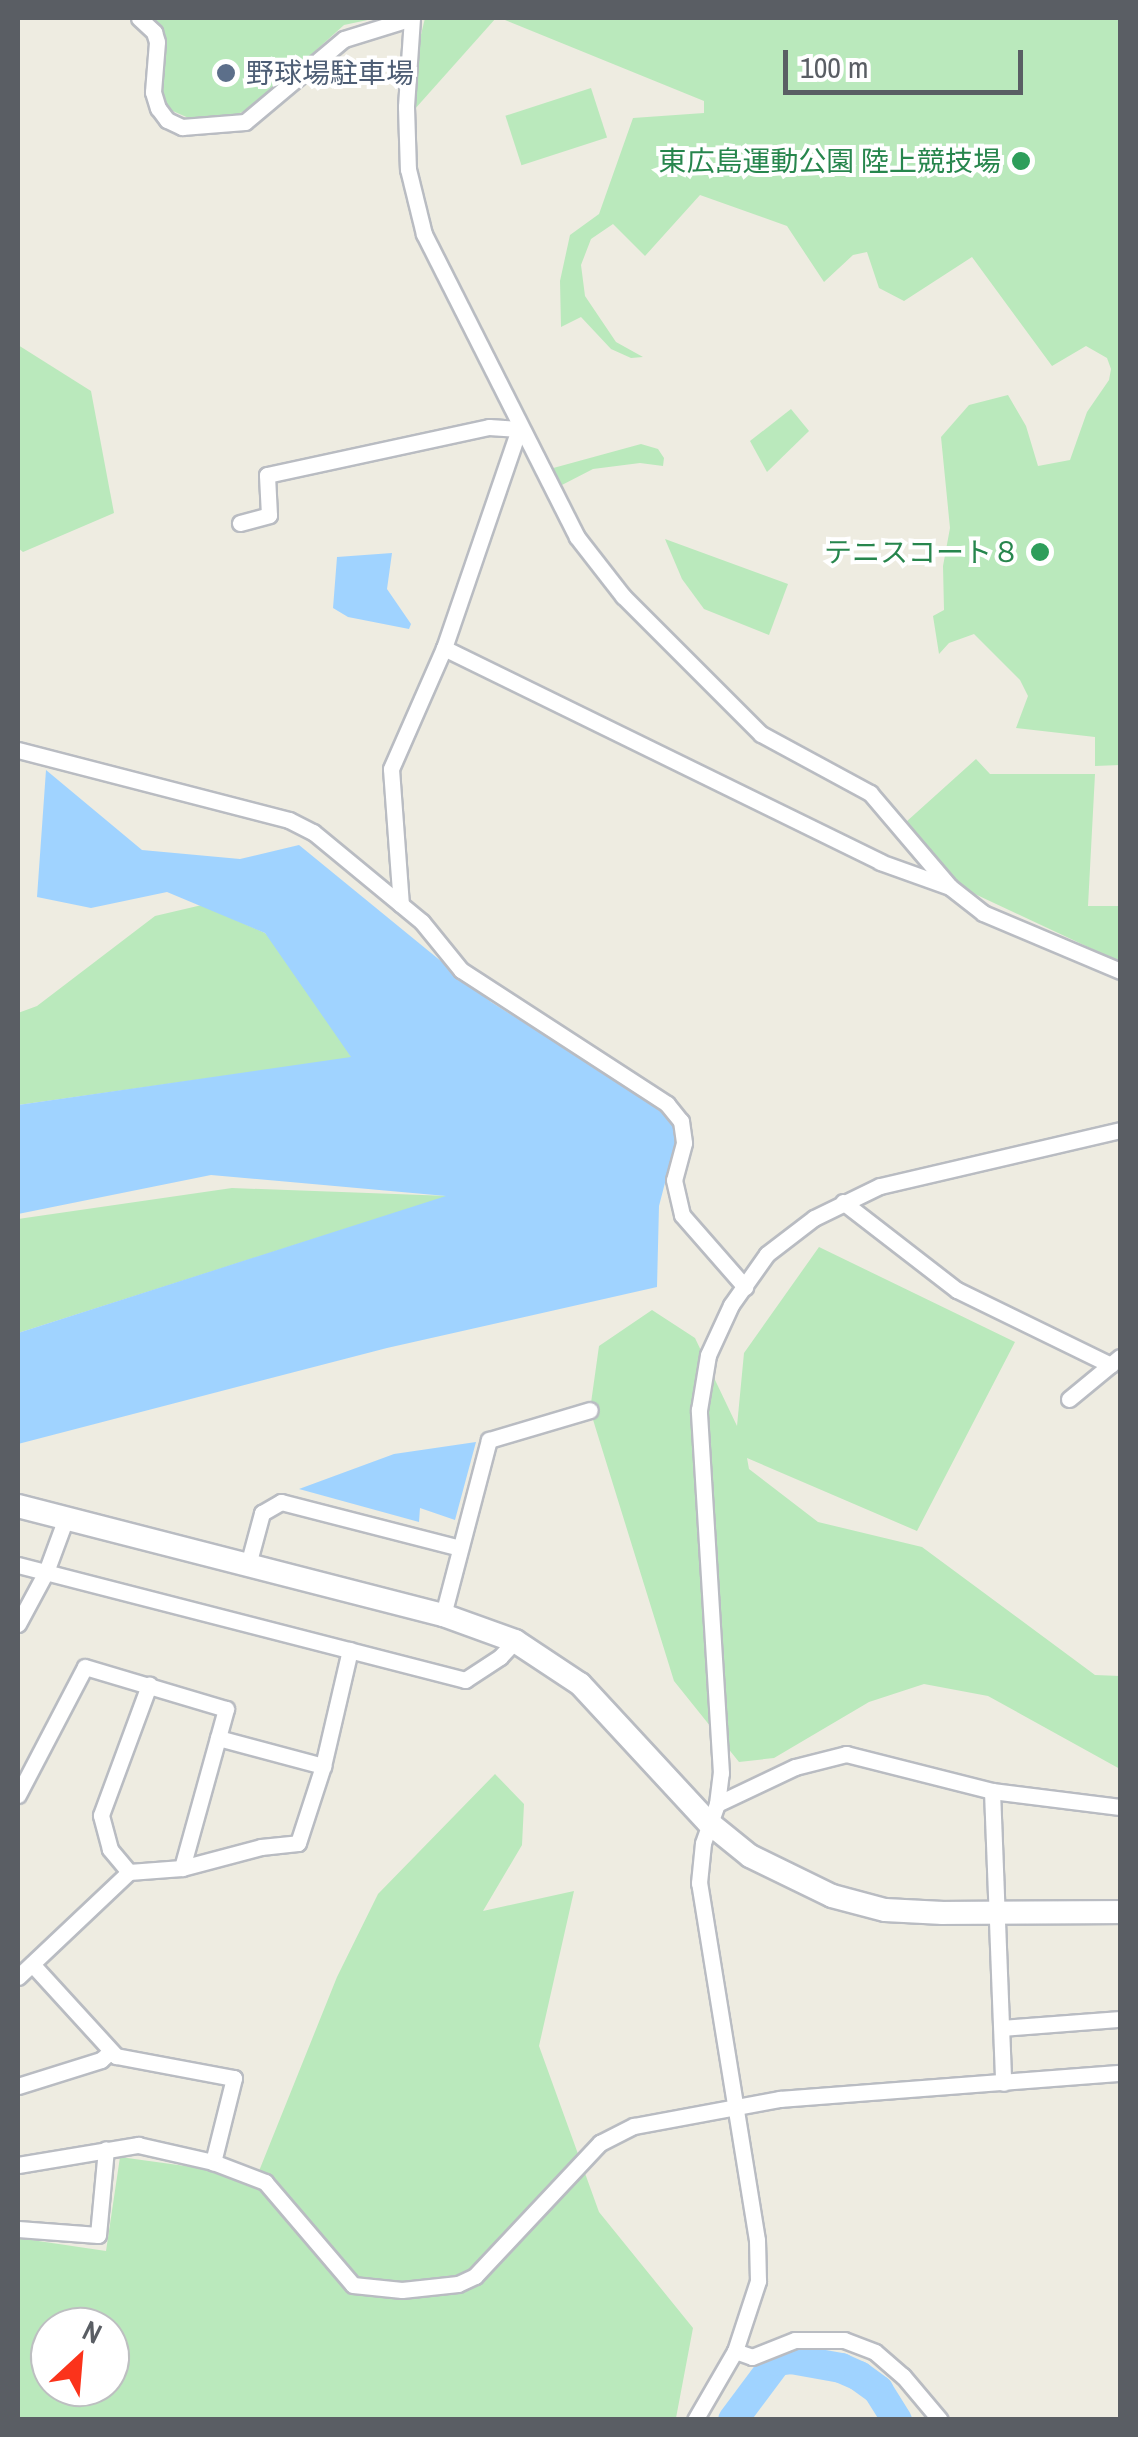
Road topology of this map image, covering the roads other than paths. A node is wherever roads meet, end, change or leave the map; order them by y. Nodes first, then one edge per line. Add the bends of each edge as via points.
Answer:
1 (139, 18) edge
2 (412, 18) edge
3 (519, 429) junction
4 (240, 523) dead end
5 (444, 648) junction
6 (18, 750) edge
7 (950, 887) junction
8 (401, 905) junction
9 (1120, 972) edge
10 (1120, 1130) edge
11 (843, 1202) junction
12 (745, 1287) junction
13 (1116, 1361) edge
14 (1069, 1399) dead end
15 (590, 1410) dead end
16 (18, 1506) edge
17 (66, 1518) junction
18 (460, 1548) junction
19 (18, 1565) edge
20 (248, 1565) junction
21 (46, 1572) junction
22 (443, 1616) junction
23 (18, 1624) edge
24 (514, 1641) junction
25 (350, 1650) junction
26 (149, 1685) junction
27 (218, 1738) junction
28 (323, 1766) junction
29 (992, 1791) junction
30 (18, 1794) edge
31 (1120, 1807) edge
32 (712, 1813) junction
33 (182, 1868) junction
34 (129, 1872) junction
35 (1120, 1912) edge
36 (998, 1914) junction
37 (32, 1964) junction
38 (18, 1977) edge
39 (1120, 2018) edge
40 (1002, 2028) junction
41 (111, 2051) junction
42 (1120, 2073) edge
43 (1004, 2083) junction
44 (18, 2086) edge
45 (736, 2110) junction
46 (106, 2150) junction
47 (213, 2162) junction
48 (18, 2166) edge
49 (18, 2229) edge
50 (735, 2351) junction
51 (696, 2420) edge
52 (940, 2420) edge

1 - 2 street via 157,42 158,108 182,127 246,122 344,39
2 - 3 street via 408,168 424,234
3 - 4 street via 489,427 267,475 269,515
3 - 5 street
3 - 7 street via 578,537 623,596 760,734 870,793
5 - 7 street via 880,862
5 - 8 street via 390,769
6 - 8 street via 289,820
7 - 9 street via 983,914
8 - 12 street via 461,970 667,1104 681,1121 684,1143 674,1180 682,1214
10 - 11 street via 880,1186
11 - 12 street via 767,1254
11 - 13 street via 957,1290
12 - 32 street via 708,1355 699,1410 719,1728
13 - 14 street
15 - 18 street via 490,1440
16 - 17 street
17 - 20 street
17 - 21 street
18 - 20 street via 281,1502 262,1513
18 - 22 street
19 - 21 street
20 - 22 street
21 - 23 street
21 - 25 street
22 - 24 street
24 - 25 street via 465,1680
24 - 32 street via 580,1684
25 - 28 street
26 - 27 street via 226,1709
26 - 30 street via 85,1666
26 - 34 street via 102,1815 110,1849
27 - 28 street
27 - 33 street
28 - 33 street via 298,1843
29 - 31 street
29 - 32 street via 846,1754 795,1767
29 - 36 street
32 - 36 street via 750,1856 832,1896 885,1910
32 - 45 street via 699,1883
33 - 34 street
34 - 37 street
35 - 36 street
36 - 40 street
37 - 38 street
37 - 41 street
39 - 40 street
40 - 43 street
41 - 44 street
41 - 47 street via 234,2078
42 - 43 street
43 - 45 street via 813,2096
45 - 47 street via 626,2128 600,2142 475,2276 402,2290 352,2285 265,2182
45 - 50 street via 758,2280
46 - 47 street via 138,2146
46 - 48 street
46 - 49 street via 98,2235
50 - 51 street
50 - 52 street via 752,2358 795,2340 844,2340 875,2352

